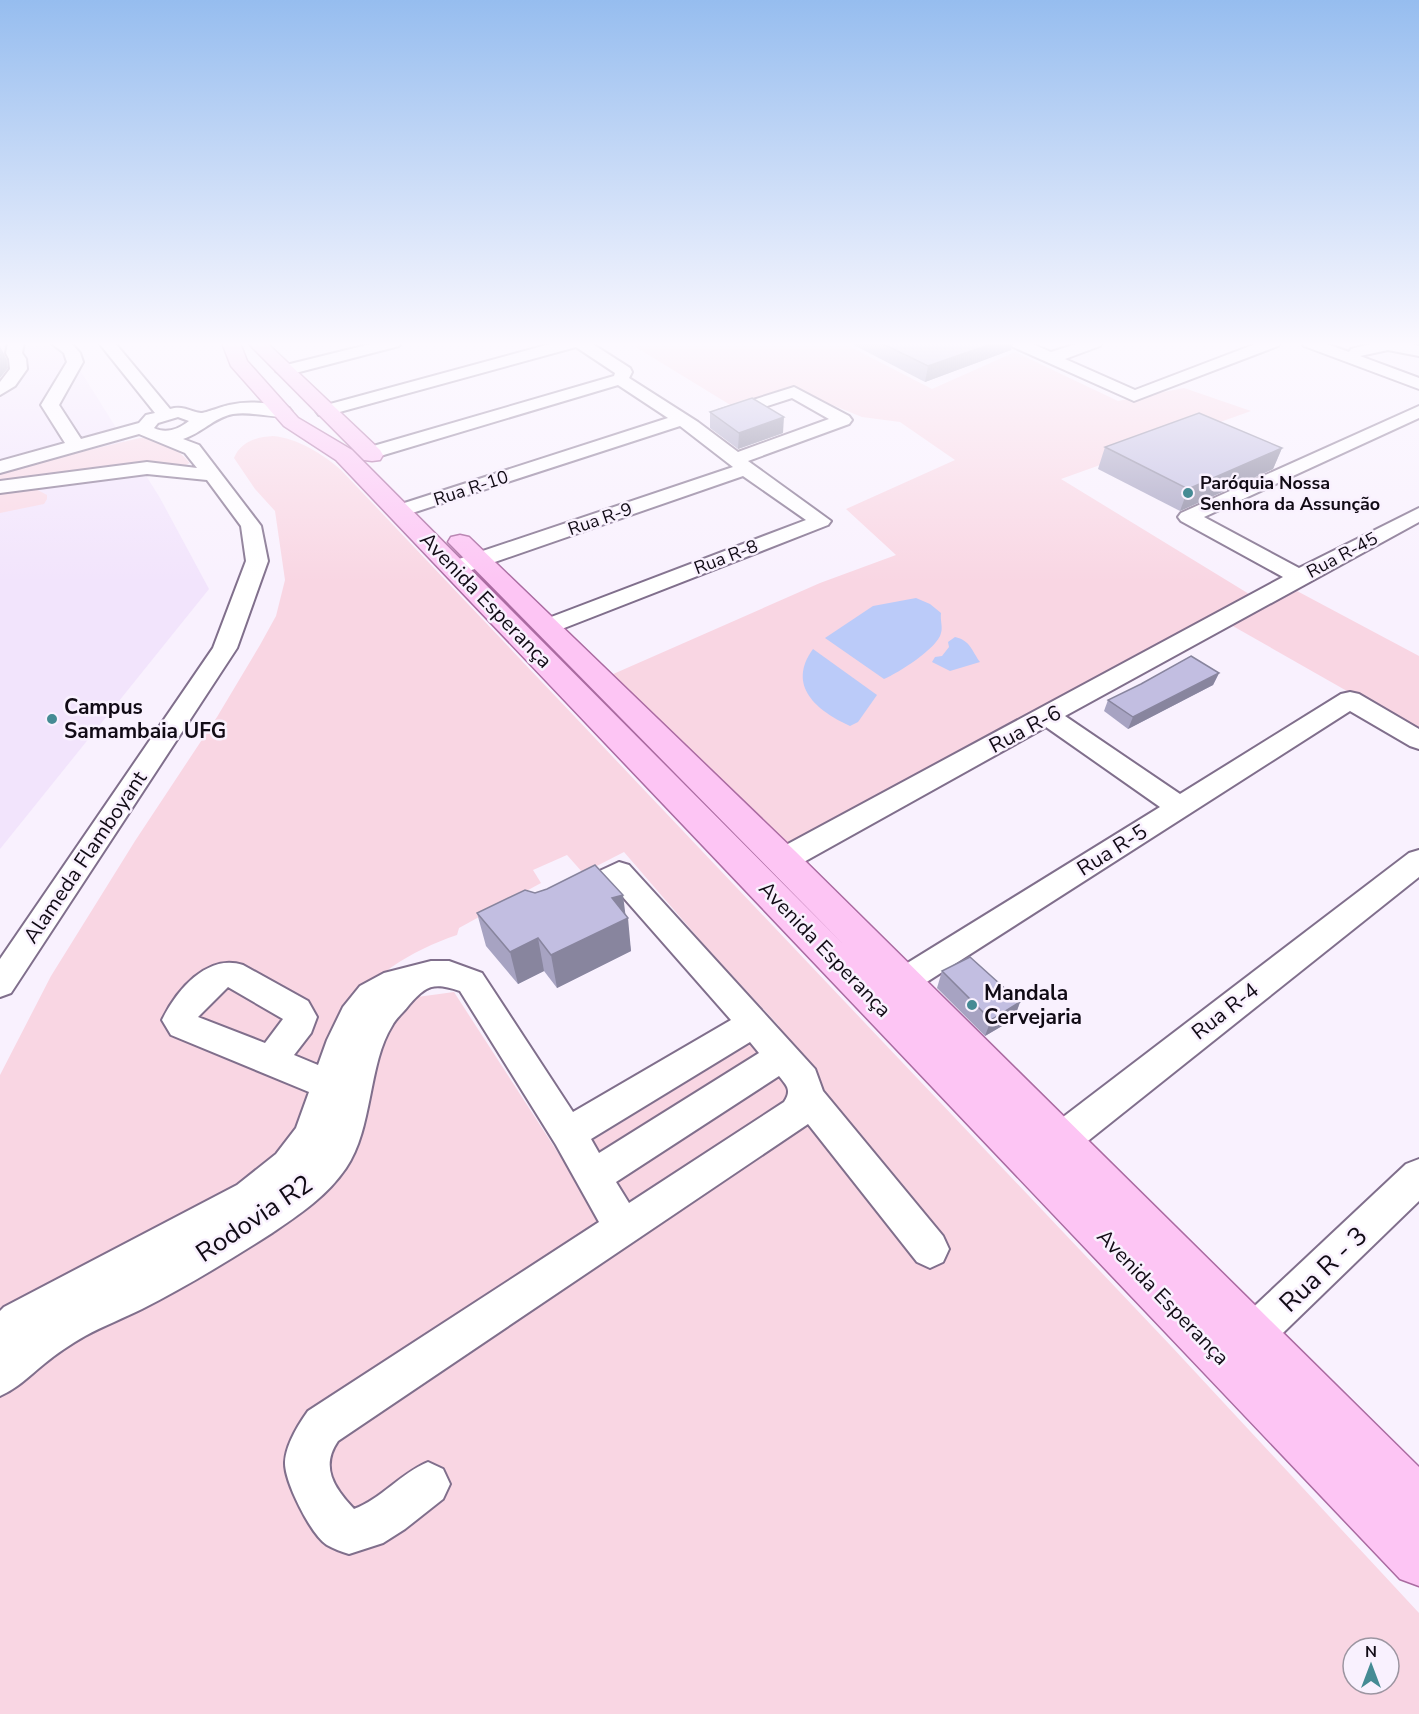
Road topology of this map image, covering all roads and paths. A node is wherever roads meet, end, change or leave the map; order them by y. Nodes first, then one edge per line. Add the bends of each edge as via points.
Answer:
1 (61, 423) edge
2 (149, 423) edge
3 (175, 423) edge
4 (203, 423) edge
5 (205, 423) edge
6 (296, 423) edge
7 (338, 423) edge
8 (471, 423) edge
9 (686, 423) joint
10 (836, 423) edge
11 (1393, 423) edge
12 (145, 427) junction
13 (197, 442) junction
14 (76, 446) junction
15 (370, 453) junction
16 (740, 464) junction
17 (0, 467) edge
18 (0, 487) edge
19 (411, 508) junction
20 (1419, 514) edge
21 (466, 564) junction
22 (1299, 577) junction
23 (1265, 597) joint
24 (546, 627) junction
25 (1048, 716) junction
26 (1419, 740) edge
27 (1180, 808) junction
28 (783, 860) junction
29 (1419, 861) edge
30 (551, 907) edge
31 (413, 980) junction
32 (0, 984) edge
33 (888, 991) junction
34 (754, 1023) junction
35 (782, 1056) junction
36 (271, 1060) dead end
37 (328, 1084) junction
38 (807, 1097) junction
39 (568, 1134) junction
40 (1045, 1152) junction
41 (1419, 1176) edge
42 (593, 1177) junction
43 (259, 1206) junction
44 (623, 1228) junction
45 (930, 1249) dead end
46 (0, 1339) edge
47 (1238, 1348) junction
48 (0, 1375) edge
49 (428, 1485) dead end
50 (1419, 1503) edge
51 (1419, 1560) edge

1 - 14 street
2 - 12 street
3 - 13 street
4 - 13 street
5 - 13 street
6 - 19 main road, Avenida Esperança
7 - 15 main road, Avenida Esperança
8 - 15 street
9 - 16 street
9 - 19 street, Rua R-10
10 - 16 street, Rua R-10
11 - 22 street via 1188,517
12 - 13 street via 150,434
12 - 14 street
13 - 18 street via 167,469 118,470
13 - 32 street, Alameda Flamboyant via 251,525 256,561 225,648
14 - 17 street
15 - 19 main road, Avenida Esperança
16 - 21 street, Rua R-9
16 - 24 street, Rua R-8 via 820,521
19 - 21 main road, Avenida Esperança
20 - 22 street, Rua R-45
21 - 24 main road, Avenida Esperança
21 - 33 main road, Avenida Esperança
22 - 23 street, Rua R-45
23 - 25 street, Rua R-6
24 - 28 main road, Avenida Esperança
25 - 27 street
25 - 28 street, Rua R-6
26 - 27 street, Rua R-5 via 1350,700
27 - 33 street, Rua R-5
28 - 33 main road, Avenida Esperança
29 - 40 street, Rua R-4
30 - 34 street via 619,873
31 - 37 street, Rodovia R2 via 384,986 365,1002 343,1040
31 - 39 street, Rodovia R2 via 449,974 471,982
31 - 43 street, Rodovia R2 via 380,1017 368,1041 336,1153 319,1176 298,1194
33 - 40 main road, Avenida Esperança
34 - 35 street
34 - 39 street
35 - 38 street via 803,1080
35 - 42 street
36 - 37 street
37 - 43 street, Rodovia R2 via 311,1137
38 - 44 street via 796,1113
38 - 45 street
39 - 42 street, Rodovia R2
40 - 47 main road, Avenida Esperança
41 - 47 street, Rua R - 3
42 - 44 street, Rodovia R2
43 - 46 street, Rodovia R2 via 18,1321
43 - 48 street, Rodovia R2 via 191,1261 71,1322
44 - 49 street via 324,1426 309,1454 307,1468 328,1515 350,1532 366,1528
47 - 50 main road, Avenida Esperança
47 - 51 main road, Avenida Esperança

